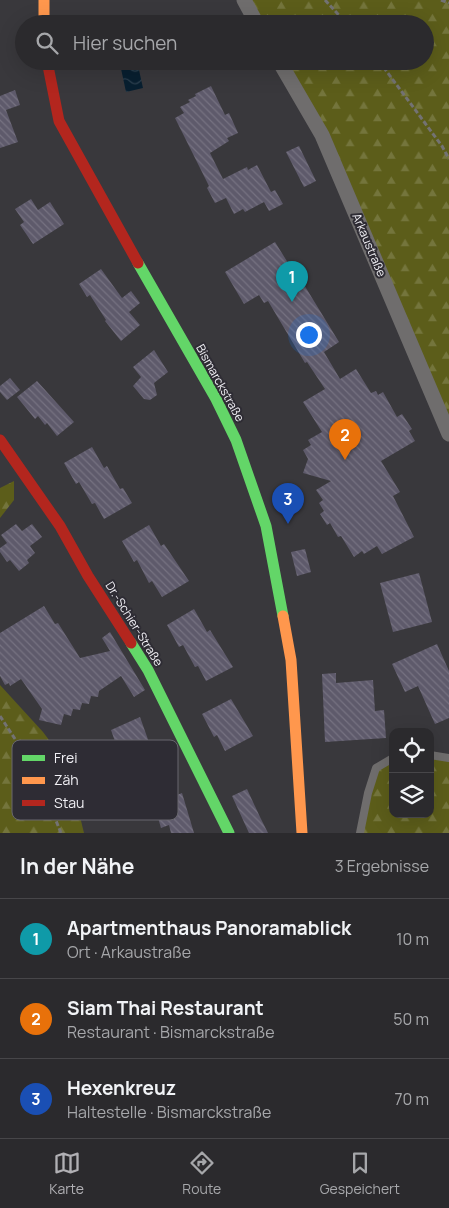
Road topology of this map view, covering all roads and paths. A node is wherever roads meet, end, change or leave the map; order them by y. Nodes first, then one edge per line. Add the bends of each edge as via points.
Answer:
1 (44, 0) edge
2 (244, 0) edge
3 (325, 0) edge
4 (441, 0) edge
5 (449, 3) edge
6 (44, 15) edge
7 (252, 15) edge
8 (339, 15) edge
9 (49, 70) edge
10 (284, 70) edge
11 (386, 70) edge
12 (442, 146) junction
13 (449, 152) edge
14 (449, 159) edge
15 (449, 434) edge
16 (0, 440) edge
17 (0, 716) edge
18 (16, 740) edge
19 (434, 756) edge
20 (449, 758) edge
21 (389, 760) edge
22 (56, 820) edge
23 (61, 833) edge
24 (228, 833) edge
25 (302, 833) edge
26 (360, 833) edge

1 - 6 street
2 - 7 street
3 - 8 path
4 - 5 path
9 - 25 street, Bismarckstraße via 59,121 216,399 236,440 266,526 291,660
10 - 15 street, Arkaustraße via 322,135
11 - 12 path
12 - 13 path
12 - 14 path
16 - 24 street, Dr.-Schier-Straße via 60,526 148,670
17 - 18 path
19 - 20 lane
21 - 26 lane via 376,768
22 - 23 path

